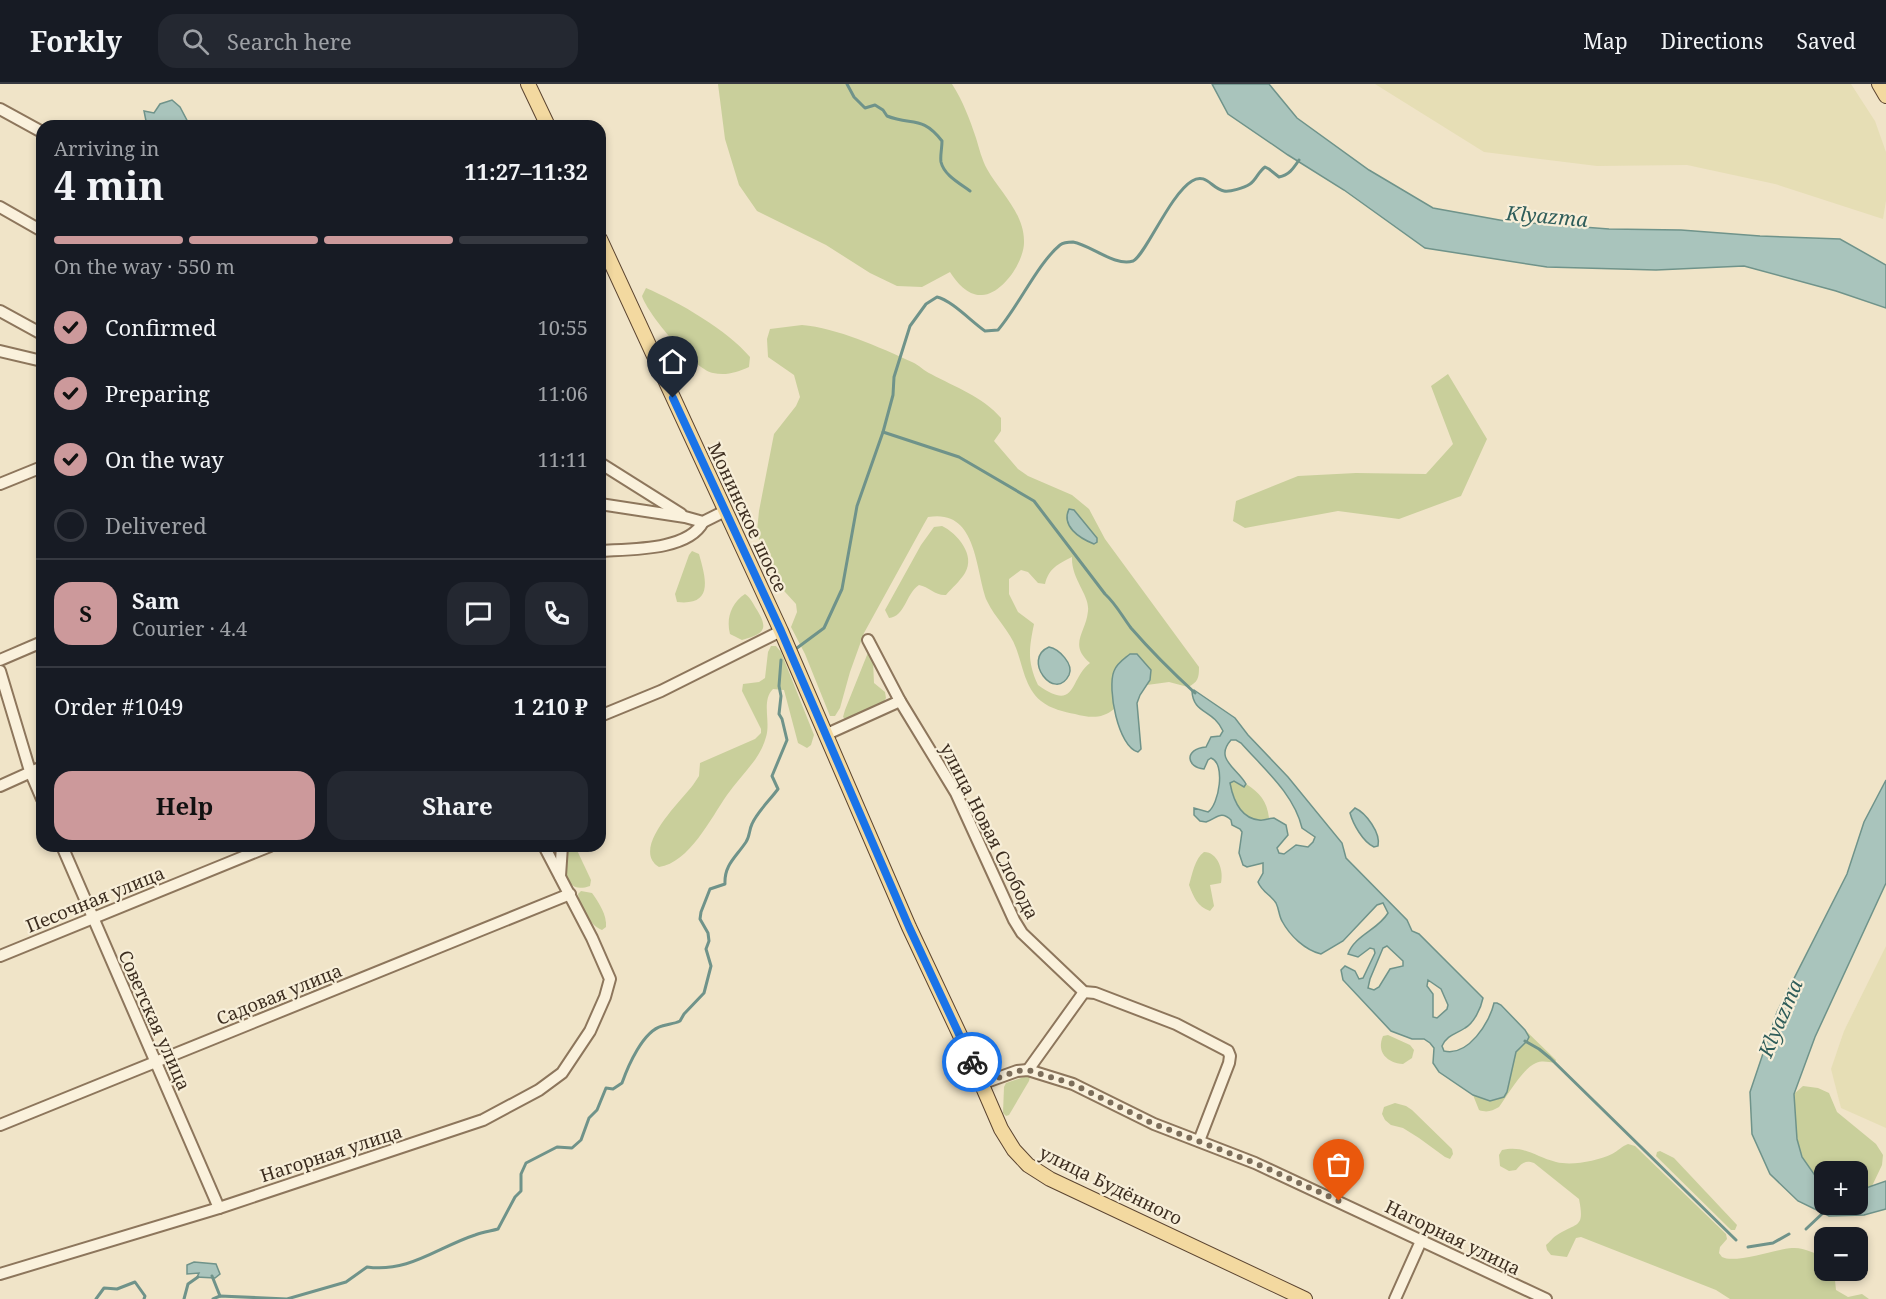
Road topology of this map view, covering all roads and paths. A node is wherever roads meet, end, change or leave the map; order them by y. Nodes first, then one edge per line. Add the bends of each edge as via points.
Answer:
1 (528, 84) edge
2 (1879, 84) edge
3 (1886, 96) edge
4 (0, 109) edge
5 (545, 120) edge
6 (36, 129) edge
7 (0, 207) edge
8 (36, 228) edge
9 (606, 252) edge
10 (0, 311) edge
11 (36, 331) edge
12 (0, 351) edge
13 (36, 360) edge
14 (606, 466) edge
15 (36, 469) edge
16 (0, 484) edge
17 (606, 505) edge
18 (725, 511) junction
19 (686, 517) junction
20 (703, 522) junction
21 (606, 551) edge
22 (781, 631) junction
23 (868, 640) dead end
24 (36, 645) edge
25 (0, 660) edge
26 (0, 671) edge
27 (900, 701) junction
28 (606, 713) edge
29 (829, 740) junction
30 (36, 769) edge
31 (30, 771) junction
32 (36, 785) edge
33 (0, 786) edge
34 (65, 852) edge
35 (255, 852) edge
36 (547, 852) edge
37 (562, 852) edge
38 (560, 878) junction
39 (570, 894) junction
40 (555, 899) junction
41 (93, 918) junction
42 (0, 956) edge
43 (1084, 992) junction
44 (156, 1062) junction
45 (1028, 1070) junction
46 (981, 1084) junction
47 (0, 1125) edge
48 (1198, 1141) junction
49 (219, 1208) junction
50 (1421, 1240) junction
51 (0, 1274) edge
52 (1305, 1299) edge
53 (1395, 1299) edge
54 (1546, 1299) edge

1 - 5 main road
2 - 3 main road
4 - 6 street
7 - 8 street
9 - 18 main road, Монинское шоссе
10 - 11 street
12 - 13 street
14 - 19 street
15 - 16 street
17 - 19 street
18 - 20 street
18 - 22 main road, Монинское шоссе
19 - 20 street
20 - 21 street via 686,539
22 - 28 street
22 - 29 main road, Монинское шоссе
23 - 27 street, улица Новая Слобода
24 - 25 street
26 - 31 street
27 - 29 street
27 - 43 street, улица Новая Слобода via 956,792 1022,933
29 - 46 main road, улица Будённого
30 - 31 street
31 - 32 street
31 - 33 street
34 - 41 street, Советская улица
35 - 41 street, Песочная улица
36 - 38 street
37 - 38 street
38 - 39 street
38 - 40 street
39 - 40 street, Садовая улица
39 - 49 street, Нагорная улица via 610,979 590,1031 562,1073 540,1090 483,1120
40 - 44 street, Садовая улица
41 - 42 street, Песочная улица
41 - 44 street, Советская улица
43 - 45 street
43 - 48 street, улица Новая Слобода via 1176,1024 1228,1051 1229,1063
44 - 47 street, Садовая улица
44 - 49 street, Советская улица
45 - 46 street
45 - 48 street, Нагорная улица via 1073,1084
46 - 52 main road, улица Будённого via 1001,1129 1028,1165 1050,1179
48 - 50 street, Нагорная улица via 1255,1163
49 - 51 street, Нагорная улица
50 - 53 street
50 - 54 street, Нагорная улица

